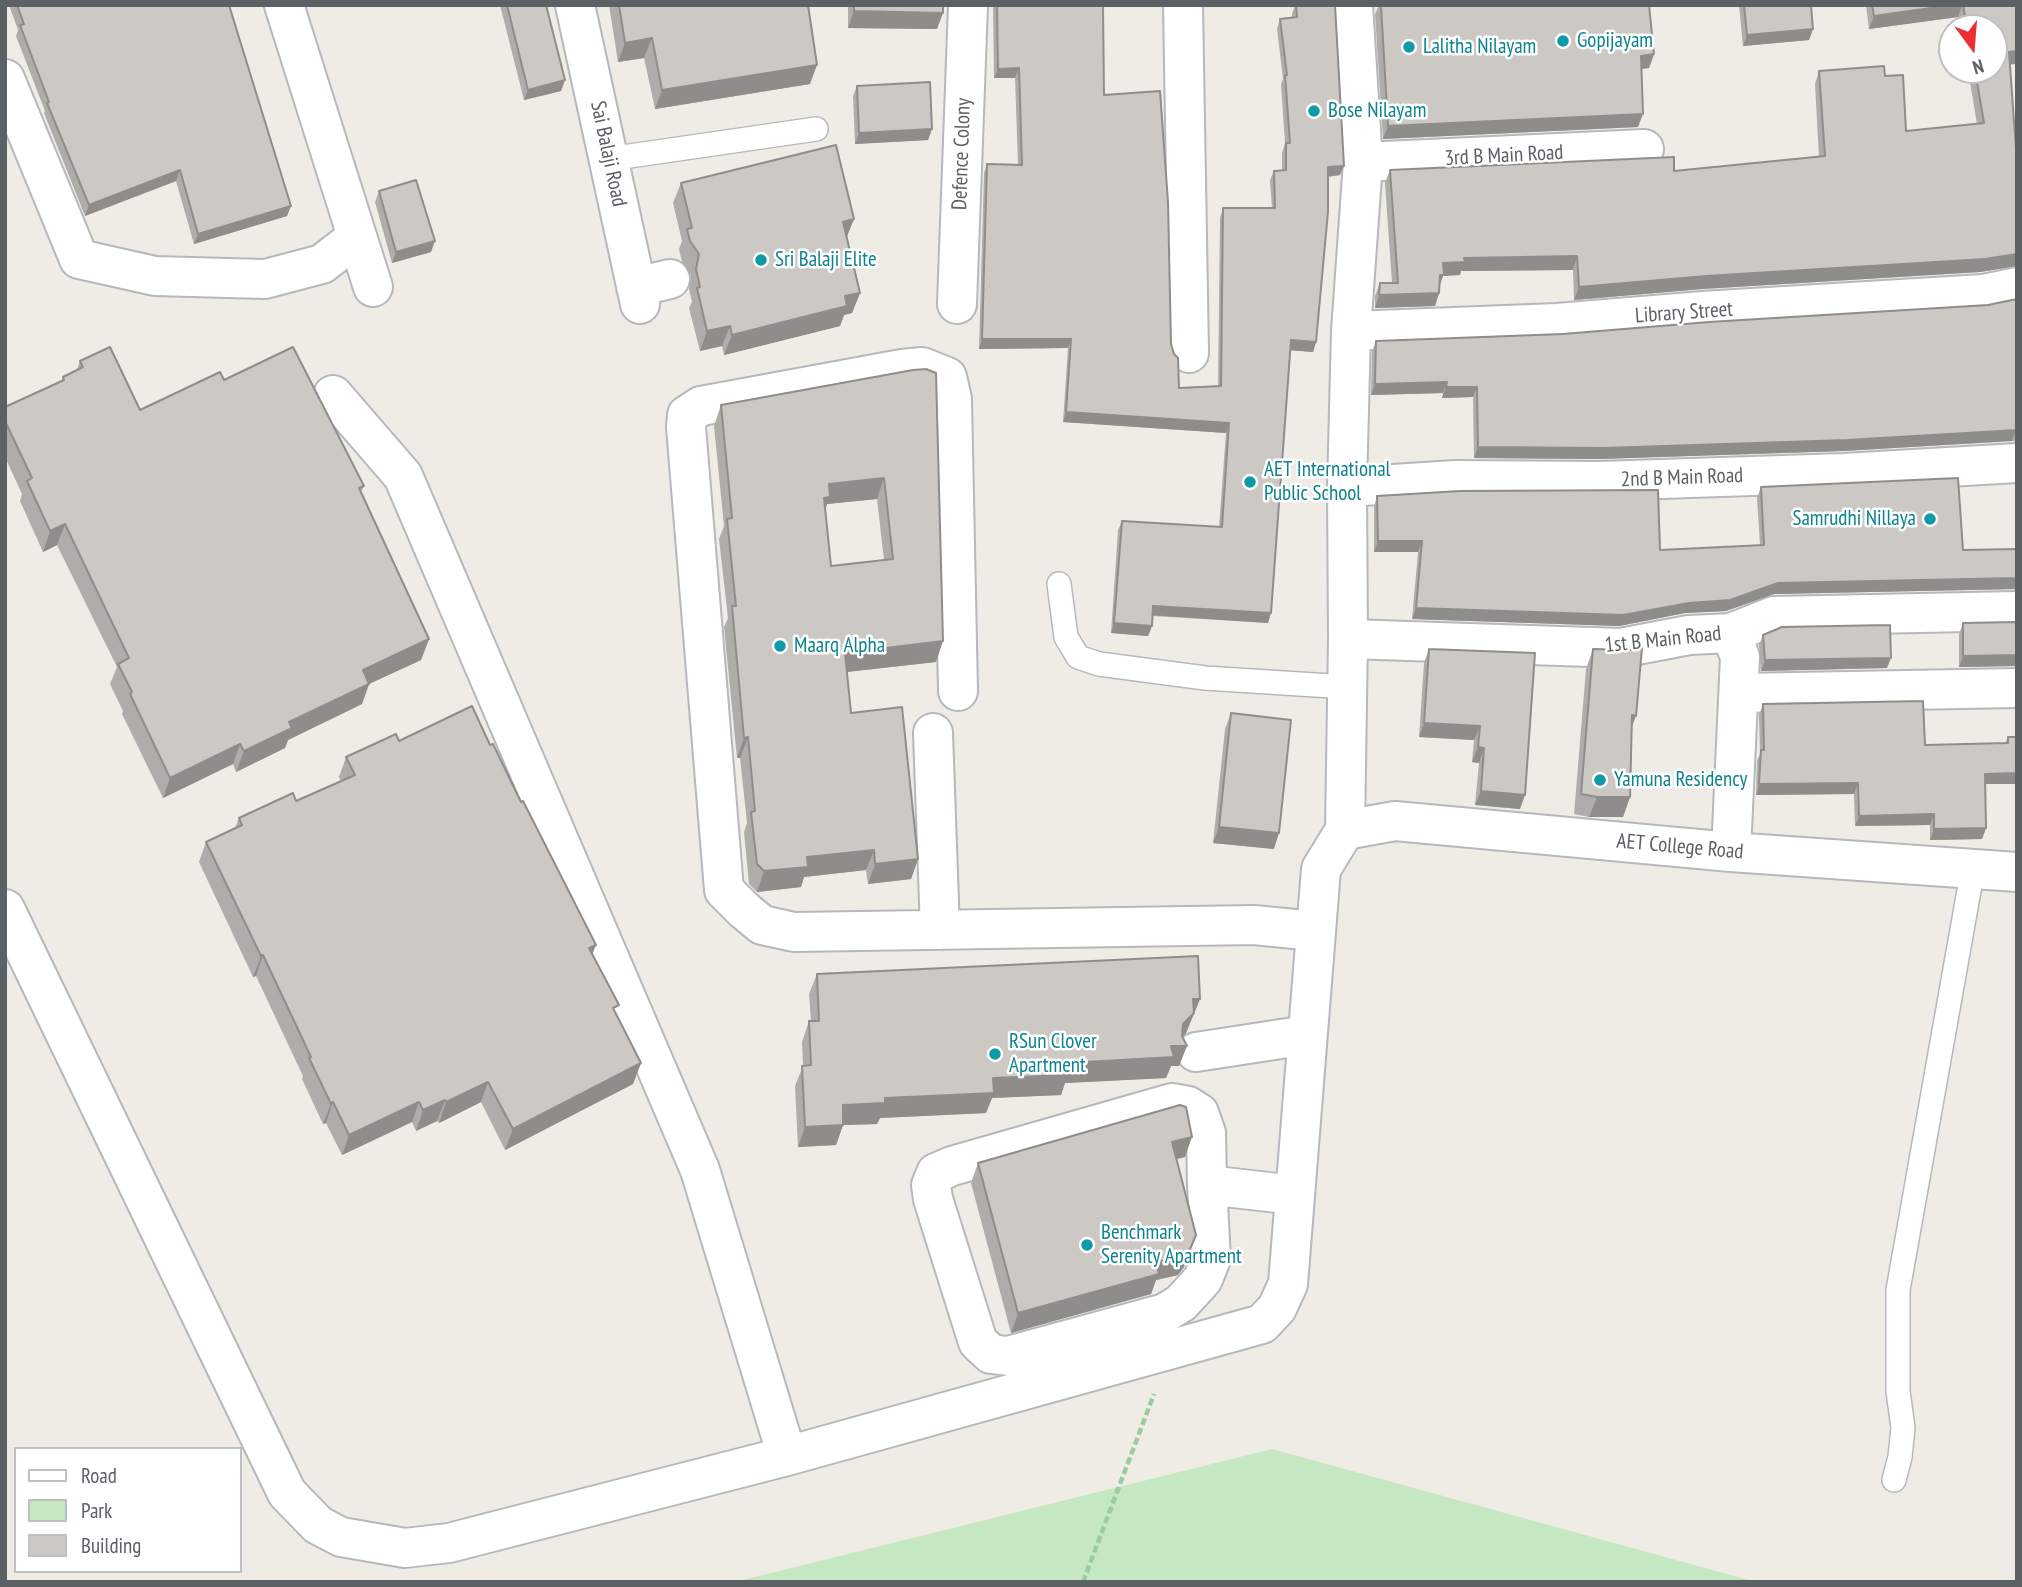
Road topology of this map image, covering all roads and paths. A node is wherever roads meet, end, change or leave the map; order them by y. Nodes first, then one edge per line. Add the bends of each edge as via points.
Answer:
1 (284, 5) edge
2 (575, 5) edge
3 (1183, 5) edge
4 (1353, 5) edge
5 (959, 9) edge
6 (5, 79) edge
7 (816, 129) dead end
8 (1644, 149) dead end
9 (609, 159) junction
10 (1363, 162) junction
11 (357, 237) junction
12 (373, 287) dead end
13 (2017, 287) edge
14 (649, 290) dead end
15 (957, 304) dead end
16 (1351, 331) junction
17 (1189, 353) dead end
18 (333, 395) dead end
19 (2017, 463) edge
20 (1347, 487) junction
21 (1059, 584) dead end
22 (2017, 611) edge
23 (1731, 633) junction
24 (1348, 639) junction
25 (1347, 687) junction
26 (2017, 688) edge
27 (958, 691) dead end
28 (1739, 693) junction
29 (933, 733) dead end
30 (1345, 830) junction
31 (1731, 852) junction
32 (1973, 868) junction
33 (2017, 872) edge
34 (5, 909) edge
35 (940, 930) junction
36 (1315, 931) junction
37 (1307, 1035) junction
38 (1196, 1052) dead end
39 (1207, 1185) junction
40 (1295, 1195) junction
41 (1171, 1350) junction
42 (787, 1456) junction
43 (1894, 1480) dead end
44 (1083, 1582) edge

1 - 11 street
2 - 9 street, Sai Balaji Road
3 - 17 street
4 - 10 street
5 - 15 street, Defence Colony
6 - 11 street via 79,259 155,276 265,279 322,264
7 - 9 lane
8 - 10 street, 3rd B Main Road
9 - 14 street, Sai Balaji Road
10 - 16 street
11 - 12 street
13 - 16 street, Library Street via 1983,295 1557,323
16 - 20 street
18 - 42 street via 403,476 695,1157
19 - 20 street, 2nd B Main Road via 1844,473 1599,481 1455,480
20 - 24 street
21 - 25 lane via 1066,638 1078,657 1205,678
22 - 23 street, 1st B Main Road via 1774,616
23 - 24 street, 1st B Main Road via 1689,635 1621,648
23 - 28 street via 1740,657
24 - 25 street
25 - 30 street
26 - 28 street
27 - 35 street via 952,399 947,377 922,367 902,369 701,406 687,415 724,890 762,925 794,932
28 - 31 street
29 - 35 street
30 - 31 street, AET College Road via 1395,821
30 - 36 street via 1321,869
31 - 32 street, AET College Road
32 - 33 street, AET College Road
32 - 43 lane via 1898,1290 1898,1391 1903,1428
34 - 42 street via 287,1493 318,1525 341,1537 405,1548 449,1544
35 - 36 street via 1254,925
36 - 37 street
37 - 38 street
37 - 40 street
39 - 39 street via 1211,1259 1203,1279 1181,1303 1165,1312 1008,1356 991,1354 978,1342 933,1199 931,1185 936,1173 1172,1103 1199,1113 1206,1133
39 - 40 street
40 - 41 street via 1288,1284 1277,1308 1262,1324
41 - 42 street
41 - 44 path

